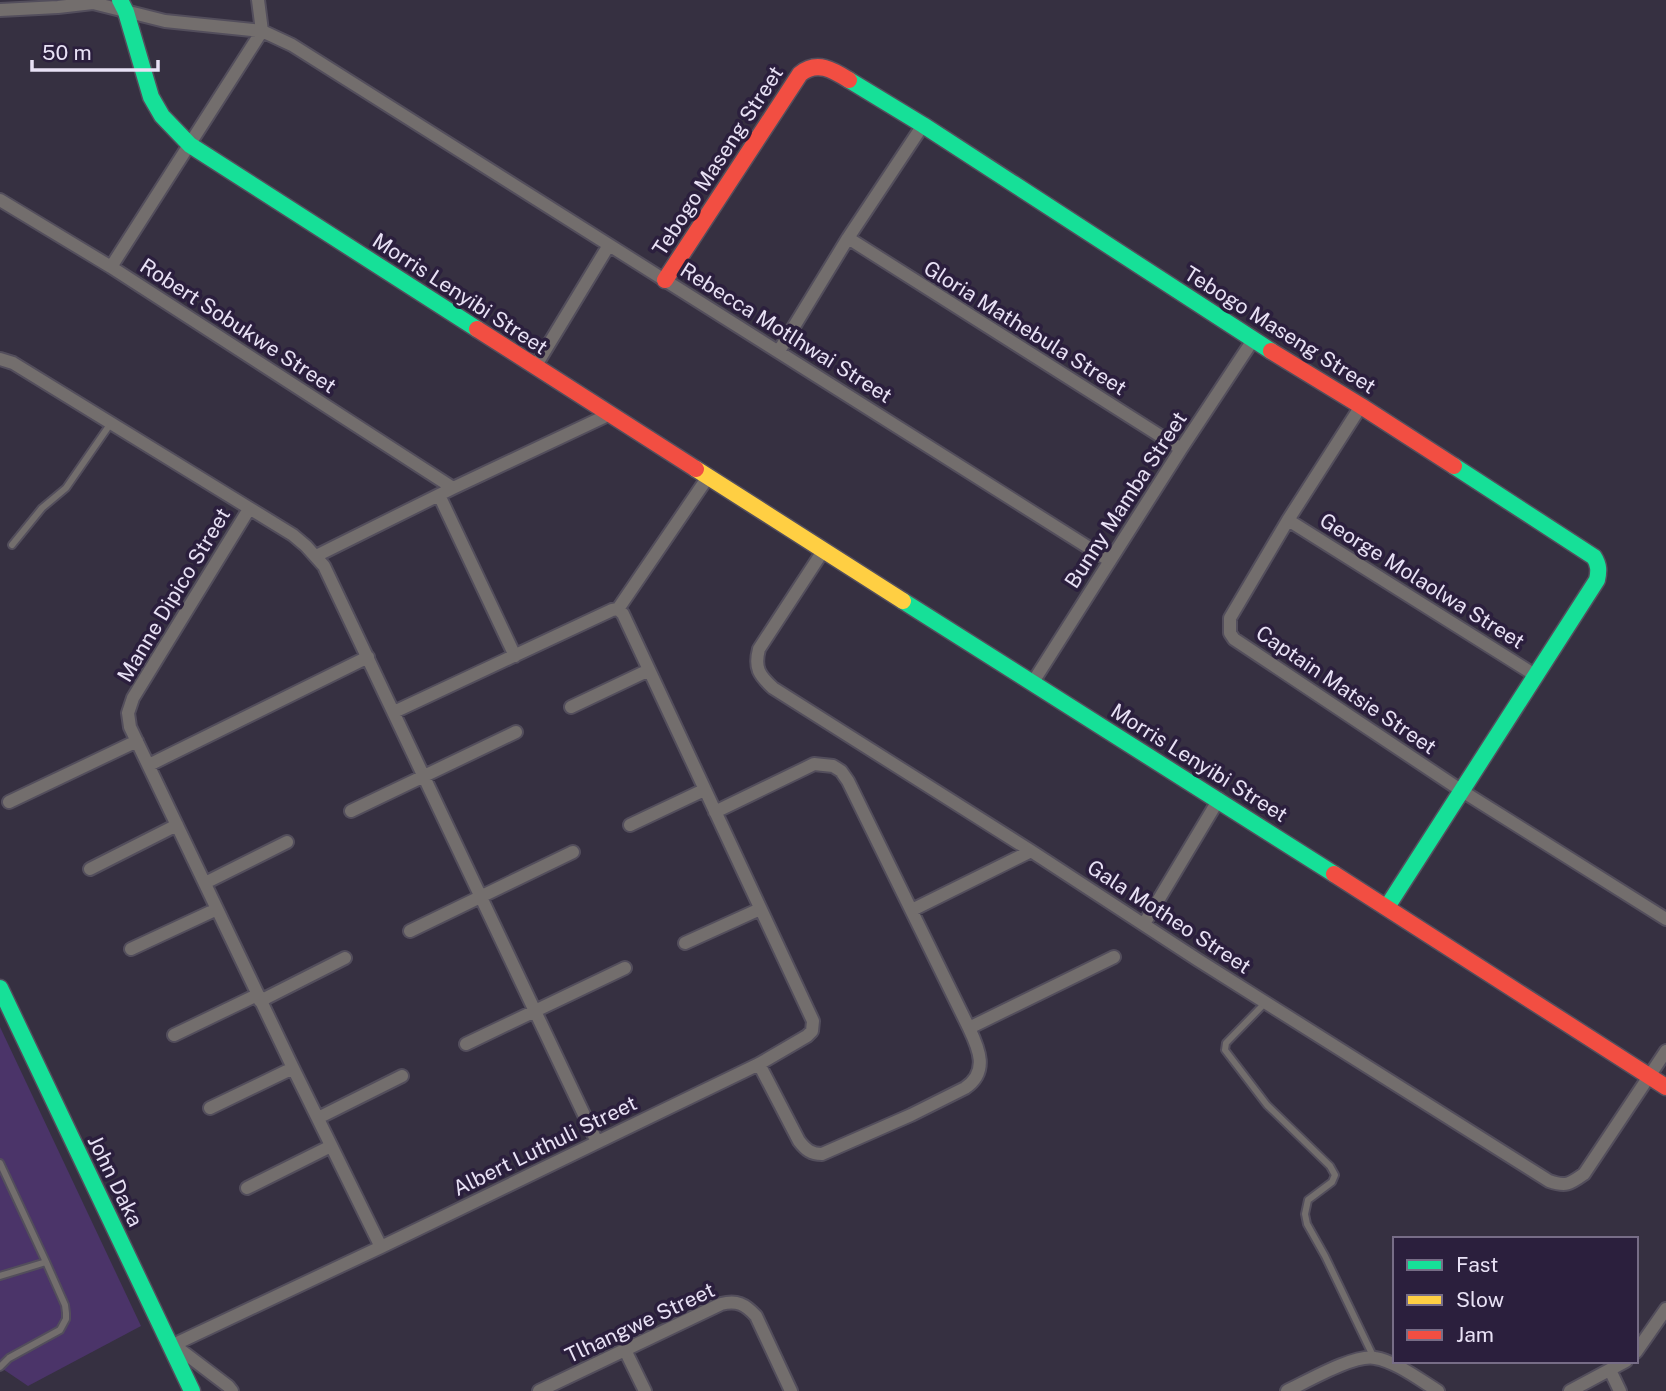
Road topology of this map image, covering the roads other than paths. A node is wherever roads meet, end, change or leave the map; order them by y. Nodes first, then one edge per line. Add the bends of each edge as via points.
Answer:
1 (258, 0) edge
2 (123, 6) edge
3 (0, 9) edge
4 (262, 31) junction
5 (923, 125) junction
6 (190, 145) junction
7 (0, 200) edge
8 (848, 239) junction
9 (609, 245) junction
10 (111, 267) junction
11 (666, 280) junction
12 (1253, 340) junction
13 (779, 351) junction
14 (0, 359) edge
15 (535, 367) junction
16 (1361, 406) junction
17 (610, 414) junction
18 (111, 423) junction
19 (1181, 449) junction
20 (708, 477) junction
21 (453, 488) junction
22 (439, 495) junction
23 (249, 509) junction
24 (1288, 520) junction
25 (12, 545) dead end
26 (823, 551) junction
27 (316, 556) junction
28 (1110, 561) junction
29 (618, 609) junction
30 (515, 656) junction
31 (368, 657) junction
32 (649, 670) junction
33 (1535, 675) junction
34 (1033, 682) junction
35 (571, 707) dead end
36 (394, 712) junction
37 (516, 733) dead end
38 (137, 741) junction
39 (149, 765) junction
40 (425, 777) junction
41 (705, 790) junction
42 (1462, 791) junction
43 (1219, 799) junction
44 (9, 802) dead end
45 (351, 811) dead end
46 (715, 812) junction
47 (177, 825) junction
48 (630, 825) dead end
49 (287, 842) dead end
50 (1031, 851) junction
51 (573, 852) dead end
52 (90, 869) dead end
53 (205, 883) junction
54 (481, 897) junction
55 (1387, 907) junction
56 (216, 909) junction
57 (760, 909) junction
58 (912, 910) junction
59 (1666, 919) edge
60 (1144, 924) junction
61 (410, 931) dead end
62 (685, 943) dead end
63 (131, 949) dead end
64 (1114, 957) dead end
65 (345, 958) dead end
66 (625, 968) dead end
67 (0, 988) edge
68 (259, 998) junction
69 (1266, 1003) junction
70 (535, 1010) junction
71 (969, 1028) junction
72 (174, 1035) dead end
73 (466, 1044) dead end
74 (1666, 1051) edge
75 (758, 1064) junction
76 (293, 1068) junction
77 (402, 1076) dead end
78 (1650, 1077) junction
79 (1666, 1087) edge
80 (210, 1108) dead end
81 (318, 1118) junction
82 (597, 1142) junction
83 (331, 1146) junction
84 (0, 1163) edge
85 (247, 1188) dead end
86 (381, 1247) junction
87 (46, 1262) junction
88 (0, 1276) edge
89 (1666, 1309) edge
90 (173, 1345) junction
91 (1638, 1349) edge
92 (625, 1350) junction
93 (1374, 1358) junction
94 (1622, 1363) edge
95 (0, 1367) edge
96 (1610, 1370) junction
97 (192, 1391) edge
98 (232, 1391) edge
99 (539, 1391) edge
100 (645, 1391) edge
101 (791, 1391) edge
102 (1287, 1391) edge
103 (1438, 1391) edge
104 (1570, 1391) edge
105 (1620, 1391) edge

1 - 4 street
2 - 3 street, Rebecca Motlhwai Street via 93,3
2 - 4 street, Rebecca Motlhwai Street via 165,21
2 - 6 street, Morris Lenyibi Street via 151,97
4 - 6 street
4 - 9 street, Rebecca Motlhwai Street via 292,45
5 - 8 street
5 - 11 street, Tebogo Maseng Street via 822,65 800,72
5 - 12 street, Tebogo Maseng Street
6 - 10 street
6 - 15 street, Morris Lenyibi Street
7 - 10 street, Robert Sobukwe Street
8 - 13 street
8 - 19 street, Gloria Mathebula Street
9 - 11 street, Rebecca Motlhwai Street
9 - 15 street
10 - 21 street, Robert Sobukwe Street
11 - 13 street, Rebecca Motlhwai Street
12 - 16 street, Tebogo Maseng Street
12 - 19 street, Bunny Mamba Street
13 - 28 street, Rebecca Motlhwai Street
14 - 18 street
15 - 17 street, Morris Lenyibi Street
16 - 24 street, Captain Matsie Street
16 - 33 street, Tebogo Maseng Street via 1586,551 1599,564 1597,580
17 - 20 street, Morris Lenyibi Street
17 - 21 street
18 - 23 street
18 - 25 lane via 66,488 42,508
19 - 28 street, Bunny Mamba Street
20 - 26 street, Morris Lenyibi Street
20 - 29 street
21 - 22 street
22 - 27 street
22 - 30 street
23 - 27 street
23 - 38 street, Manne Dipico Street via 133,698 128,713
24 - 33 street, George Molaolwa Street
24 - 42 street, Captain Matsie Street via 1230,618 1230,633
26 - 34 street, Morris Lenyibi Street
26 - 50 street, Gala Motheo Street via 759,649 757,670 763,679
27 - 31 street
28 - 34 street, Bunny Mamba Street
29 - 30 street
29 - 32 street, Albert Luthuli Street
30 - 36 street
31 - 36 street
31 - 39 street
32 - 35 street
32 - 41 street, Albert Luthuli Street
33 - 42 street, Tebogo Maseng Street
34 - 43 street, Morris Lenyibi Street
36 - 40 street
37 - 40 street
38 - 39 street, Manne Dipico Street
38 - 44 street
39 - 47 street, Manne Dipico Street
40 - 45 street
40 - 54 street
41 - 46 street, Albert Luthuli Street
41 - 48 street
42 - 55 street, Tebogo Maseng Street
42 - 59 street, Captain Matsie Street
43 - 55 street, Morris Lenyibi Street
43 - 60 street
46 - 57 street, Albert Luthuli Street
46 - 58 street via 814,764 833,765 848,780
47 - 52 street
47 - 53 street, Manne Dipico Street
49 - 53 street
50 - 58 street
50 - 60 street, Gala Motheo Street
51 - 54 street
53 - 56 street, Manne Dipico Street
54 - 61 street
54 - 70 street
55 - 78 street, Morris Lenyibi Street
56 - 63 street
56 - 68 street, Manne Dipico Street
57 - 62 street
57 - 75 street, Albert Luthuli Street via 813,1021 807,1036
58 - 71 street
60 - 69 street, Gala Motheo Street
64 - 71 street
65 - 68 street
66 - 70 street
67 - 90 street, John Daka
68 - 72 street
68 - 76 street, Manne Dipico Street
69 - 78 street, Gala Motheo Street via 1559,1185 1584,1174
69 - 93 lane via 1224,1050 1267,1105 1335,1175 1308,1200 1307,1224
70 - 73 street
70 - 82 street
71 - 75 street via 980,1064 971,1084 822,1154 809,1152 800,1141
74 - 78 street
75 - 82 street, Albert Luthuli Street
76 - 80 street
76 - 81 street, Manne Dipico Street
77 - 81 street
78 - 79 street, Morris Lenyibi Street
81 - 83 street, Manne Dipico Street
82 - 86 street, Albert Luthuli Street
83 - 85 street
83 - 86 street, Manne Dipico Street
84 - 87 lane
86 - 90 street, Albert Luthuli Street
87 - 88 lane
87 - 95 lane via 65,1305 66,1319 60,1330
89 - 91 street
90 - 97 street, John Daka
90 - 98 street
92 - 99 street, Tlhangwe Street
92 - 100 street
92 - 101 street, Tlhangwe Street via 721,1304 739,1302 756,1316
93 - 102 street via 1352,1361
93 - 103 street
94 - 96 street
96 - 104 street
96 - 105 street

